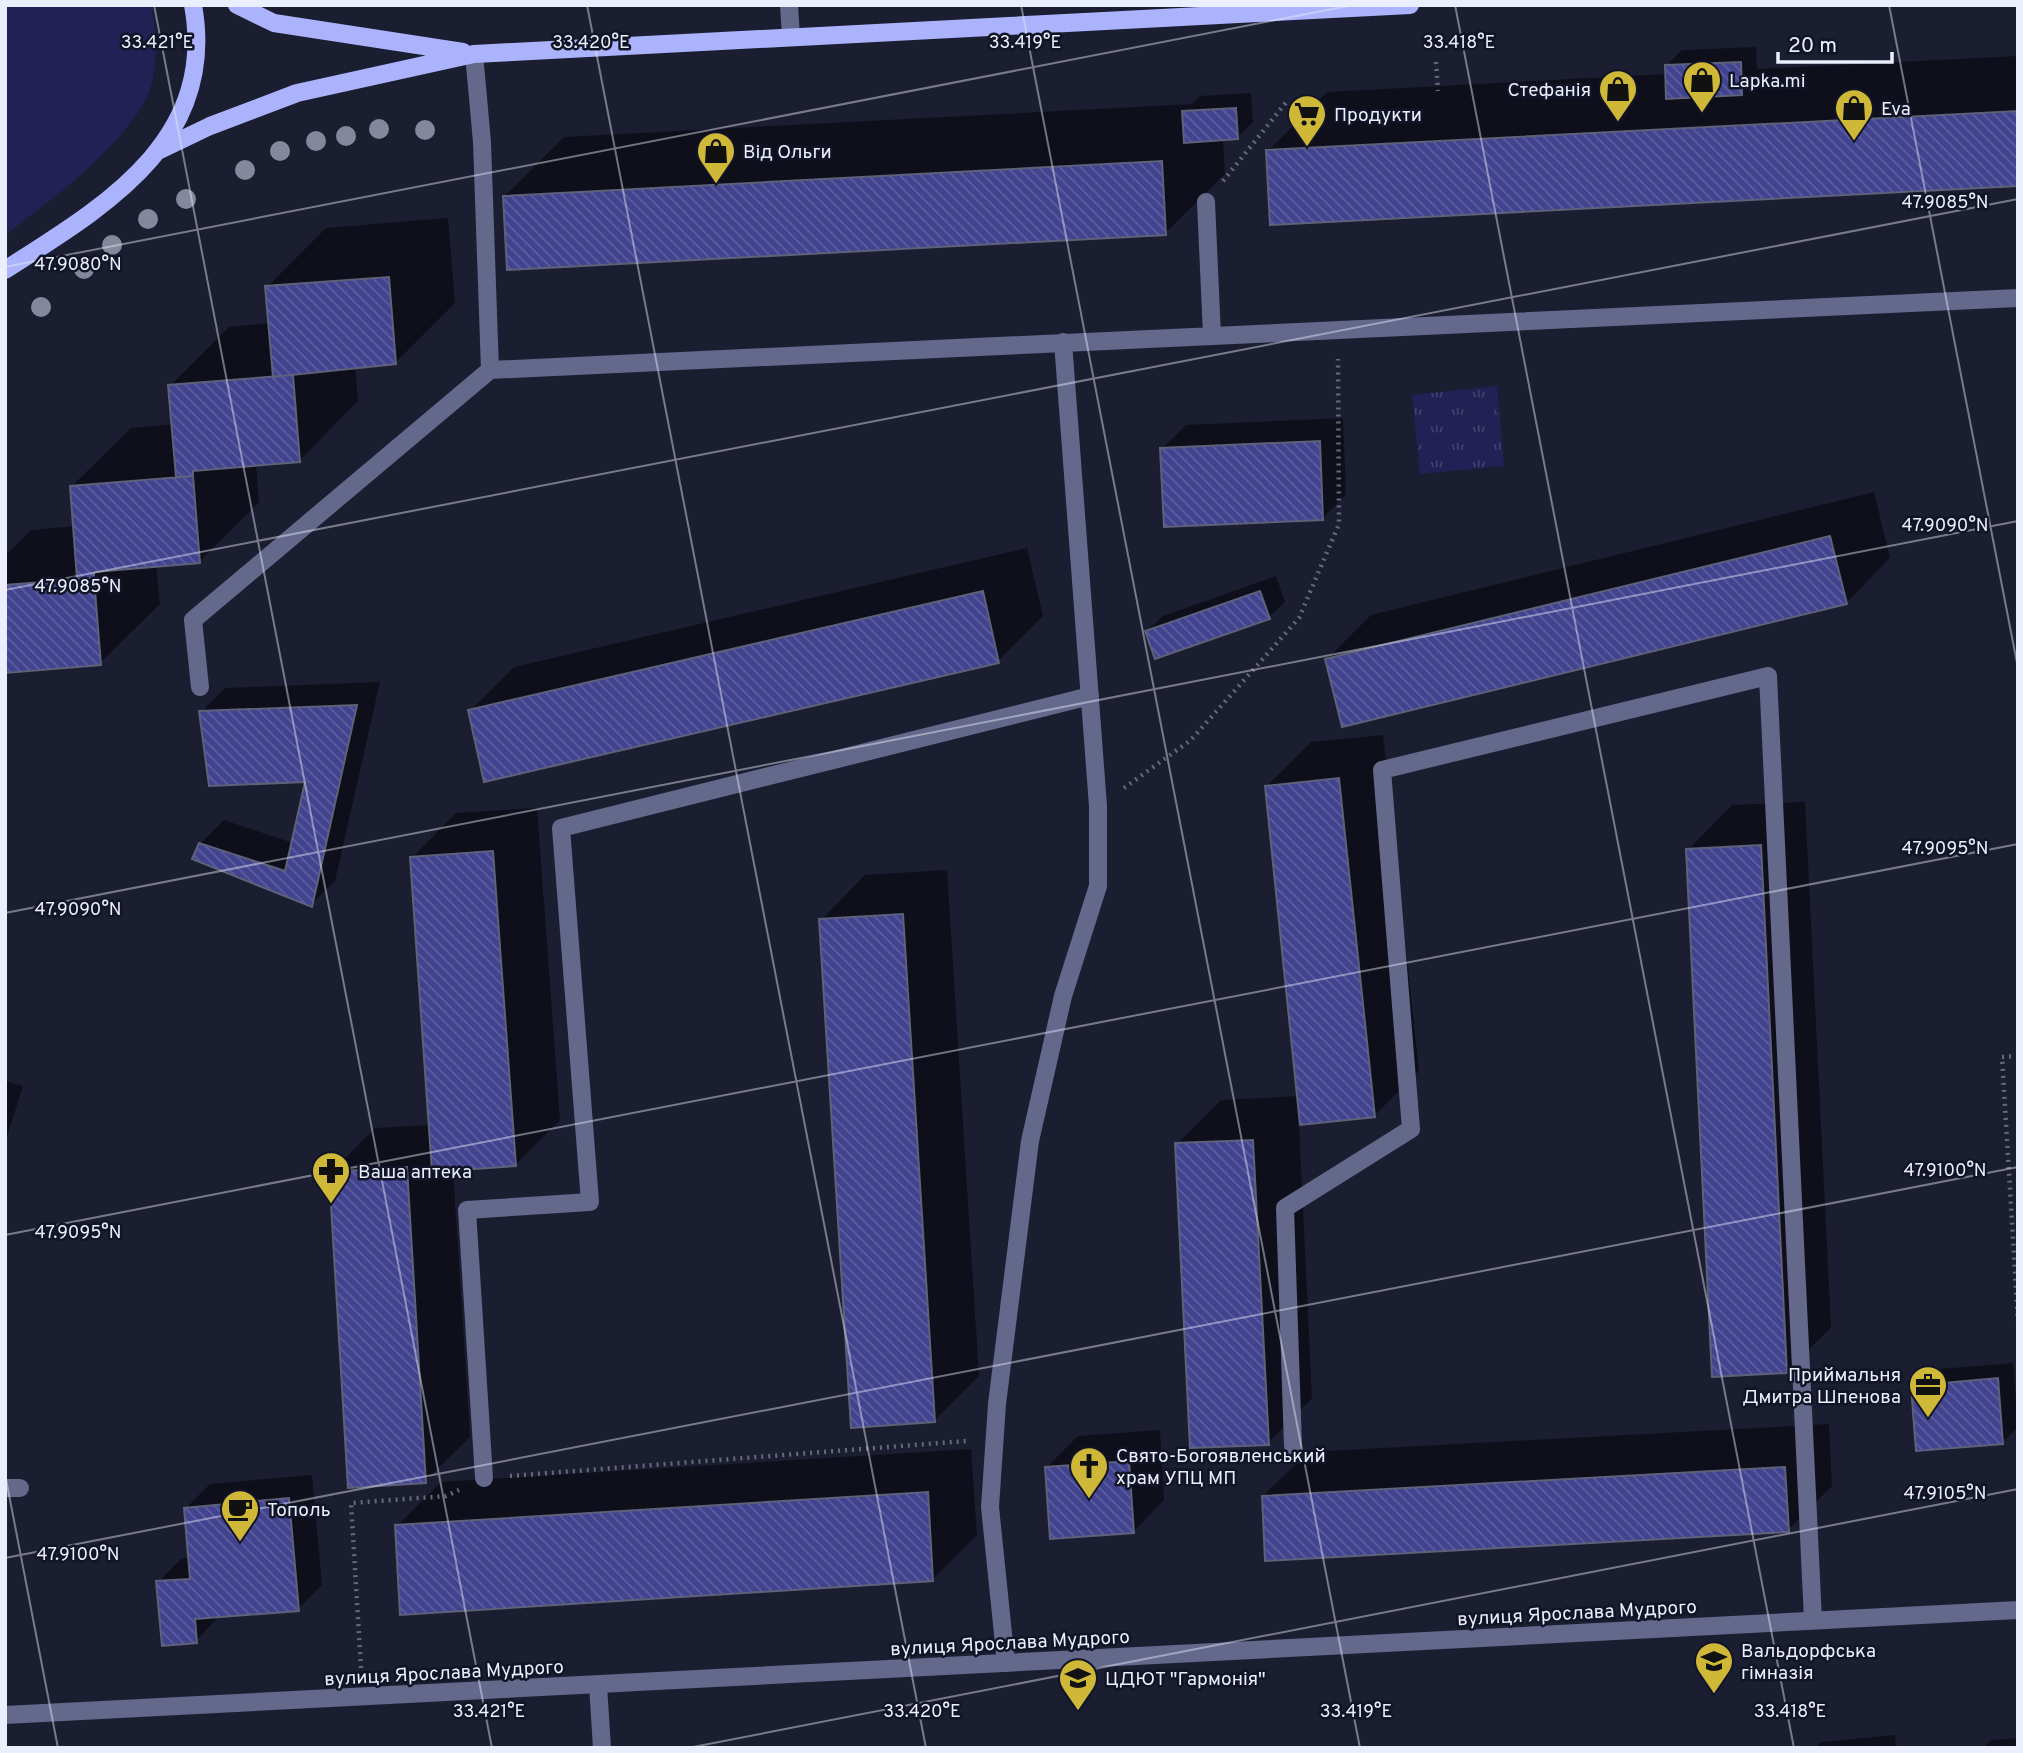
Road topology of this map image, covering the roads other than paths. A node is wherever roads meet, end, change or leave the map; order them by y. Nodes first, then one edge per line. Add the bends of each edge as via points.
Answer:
1 (193, 5) edge
2 (237, 5) edge
3 (789, 5) edge
4 (1410, 5) edge
5 (791, 37) junction
6 (474, 54) junction
7 (160, 150) junction
8 (1206, 202) road end
9 (5, 270) edge
10 (2018, 298) edge
11 (1212, 335) junction
12 (1063, 342) junction
13 (490, 370) junction
14 (200, 687) dead end
15 (1090, 696) junction
16 (1293, 1446) dead end
17 (484, 1478) road end
18 (2018, 1609) edge
19 (1813, 1620) junction
20 (1006, 1663) junction
21 (598, 1685) junction
22 (5, 1715) edge
23 (601, 1748) edge

1 - 7 main road via 197,30 191,81
2 - 6 main road via 274,23
3 - 5 street
4 - 5 main road
5 - 6 main road
6 - 7 main road via 297,93
6 - 13 street via 482,142
7 - 9 main road via 113,197
8 - 11 street
10 - 11 street
11 - 12 street
12 - 13 street
12 - 15 street
13 - 14 street via 193,620
15 - 17 street via 561,828 590,1202 467,1210
15 - 20 street via 1098,886 1063,996 1030,1141 995,1439 990,1507
16 - 19 street via 1284,1208 1411,1129 1382,770 1768,676
18 - 19 street, вулиця Ярослава Мудрого
19 - 20 street, вулиця Ярослава Мудрого
20 - 21 street, вулиця Ярослава Мудрого
21 - 22 street, вулиця Ярослава Мудрого
21 - 23 street

